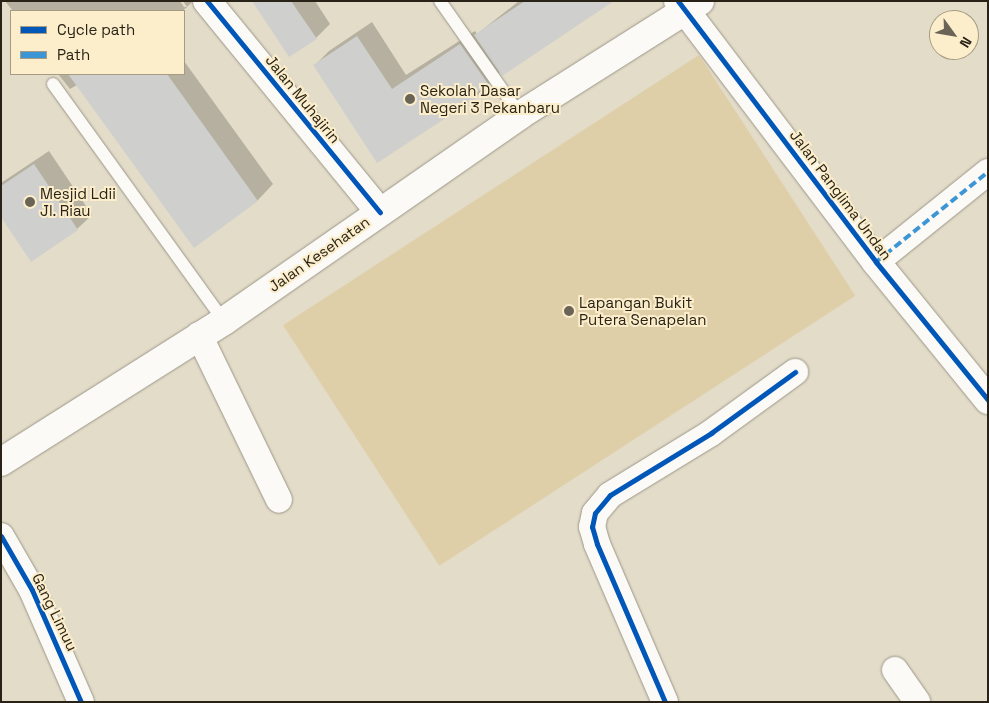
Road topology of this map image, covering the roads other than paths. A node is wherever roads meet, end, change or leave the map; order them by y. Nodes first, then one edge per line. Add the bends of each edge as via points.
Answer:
1 (207, 1) edge
2 (440, 1) edge
3 (688, 4) edge
4 (53, 84) dead end
5 (520, 115) junction
6 (988, 172) edge
7 (380, 212) junction
8 (876, 262) junction
9 (224, 321) junction
10 (199, 335) junction
11 (795, 372) dead end
12 (987, 399) edge
13 (1, 462) edge
14 (280, 500) dead end
15 (1, 536) edge
16 (895, 670) dead end
17 (81, 702) edge
18 (664, 702) edge
19 (917, 702) edge

1 - 7 main road, Jalan Muhajirin
2 - 5 lane
3 - 5 main road, Jalan Kesehatan
3 - 8 main road, Jalan Panglima Undan
4 - 9 lane
5 - 7 main road, Jalan Kesehatan
6 - 8 street
7 - 9 main road, Jalan Kesehatan
8 - 12 main road, Jalan Panglima Undan
9 - 10 main road, Jalan Kesehatan
10 - 13 main road, Jalan Kesehatan
10 - 14 street
11 - 18 street via 711,433 610,495 595,513 592,527 597,544
15 - 17 street, Gang Limuu via 32,590
16 - 19 street

